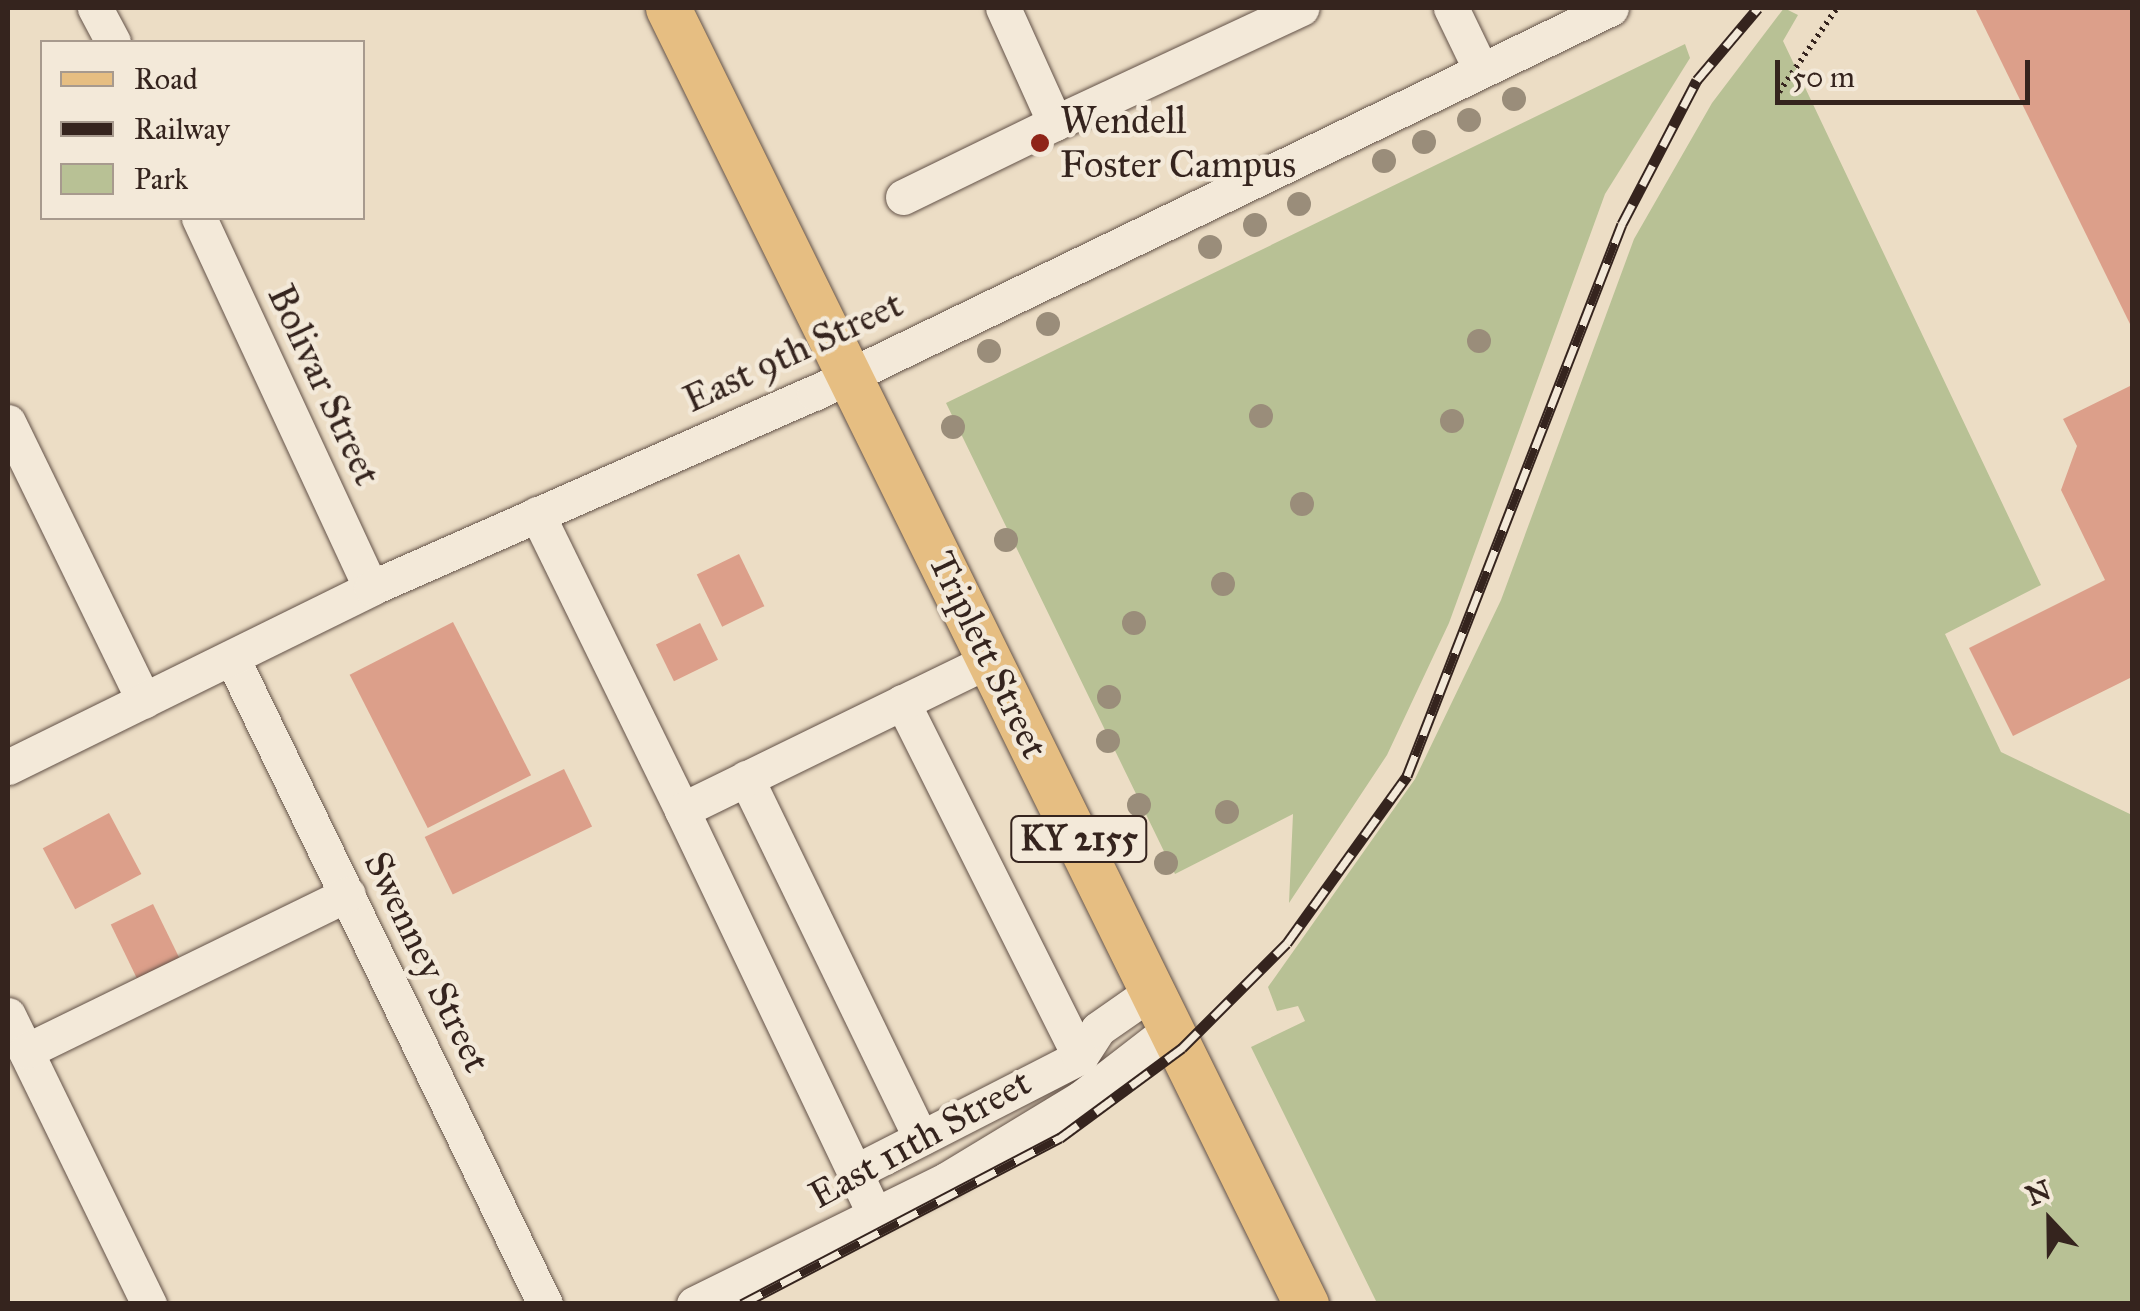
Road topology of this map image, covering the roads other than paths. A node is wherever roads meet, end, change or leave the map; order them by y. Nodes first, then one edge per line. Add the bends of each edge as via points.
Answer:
1 (95, 8) edge
2 (668, 8) edge
3 (1002, 8) edge
4 (1302, 8) edge
5 (1451, 8) edge
6 (1611, 8) edge
7 (112, 40) edge
8 (1481, 70) junction
9 (1055, 123) junction
10 (903, 197) dead end
11 (200, 220) edge
12 (849, 376) junction
13 (8, 422) edge
14 (537, 514) junction
15 (371, 588) junction
16 (232, 658) junction
17 (990, 660) junction
18 (144, 701) junction
19 (902, 702) junction
20 (8, 767) edge
21 (746, 778) junction
22 (682, 810) junction
23 (348, 894) junction
24 (1163, 1009) junction
25 (8, 1015) edge
26 (26, 1051) junction
27 (1080, 1057) junction
28 (992, 1102) junction
29 (921, 1138) junction
30 (1011, 1140) junction
31 (855, 1172) junction
32 (874, 1215) junction
33 (150, 1304) edge
34 (545, 1304) edge
35 (694, 1304) edge
36 (1306, 1304) edge

1 - 7 street
2 - 12 main road, Triplett Street / KY 2155
3 - 9 street
4 - 9 street
5 - 8 street
6 - 8 street, East 9th Street
8 - 12 street, East 9th Street
9 - 10 street
11 - 15 street, Bolivar Street
12 - 14 street, East 9th Street
12 - 17 main road, Triplett Street / KY 2155
13 - 18 street
14 - 15 street, East 9th Street
14 - 22 street
15 - 16 street, East 9th Street
16 - 18 street, East 9th Street
16 - 23 street, Swenney Street
17 - 19 street
17 - 24 main road, Triplett Street / KY 2155
18 - 20 street, East 9th Street
19 - 21 street
19 - 27 street
21 - 22 street
21 - 29 street
22 - 31 street
23 - 26 street
23 - 34 street, Swenney Street
24 - 27 street via 1098,1029
24 - 30 street, East 11th Street
24 - 36 main road, Triplett Street / KY 2155
25 - 26 street
26 - 33 street
27 - 28 street
28 - 29 street
28 - 30 street
29 - 31 street
30 - 32 street, East 11th Street
31 - 32 street
32 - 35 street, East 11th Street

